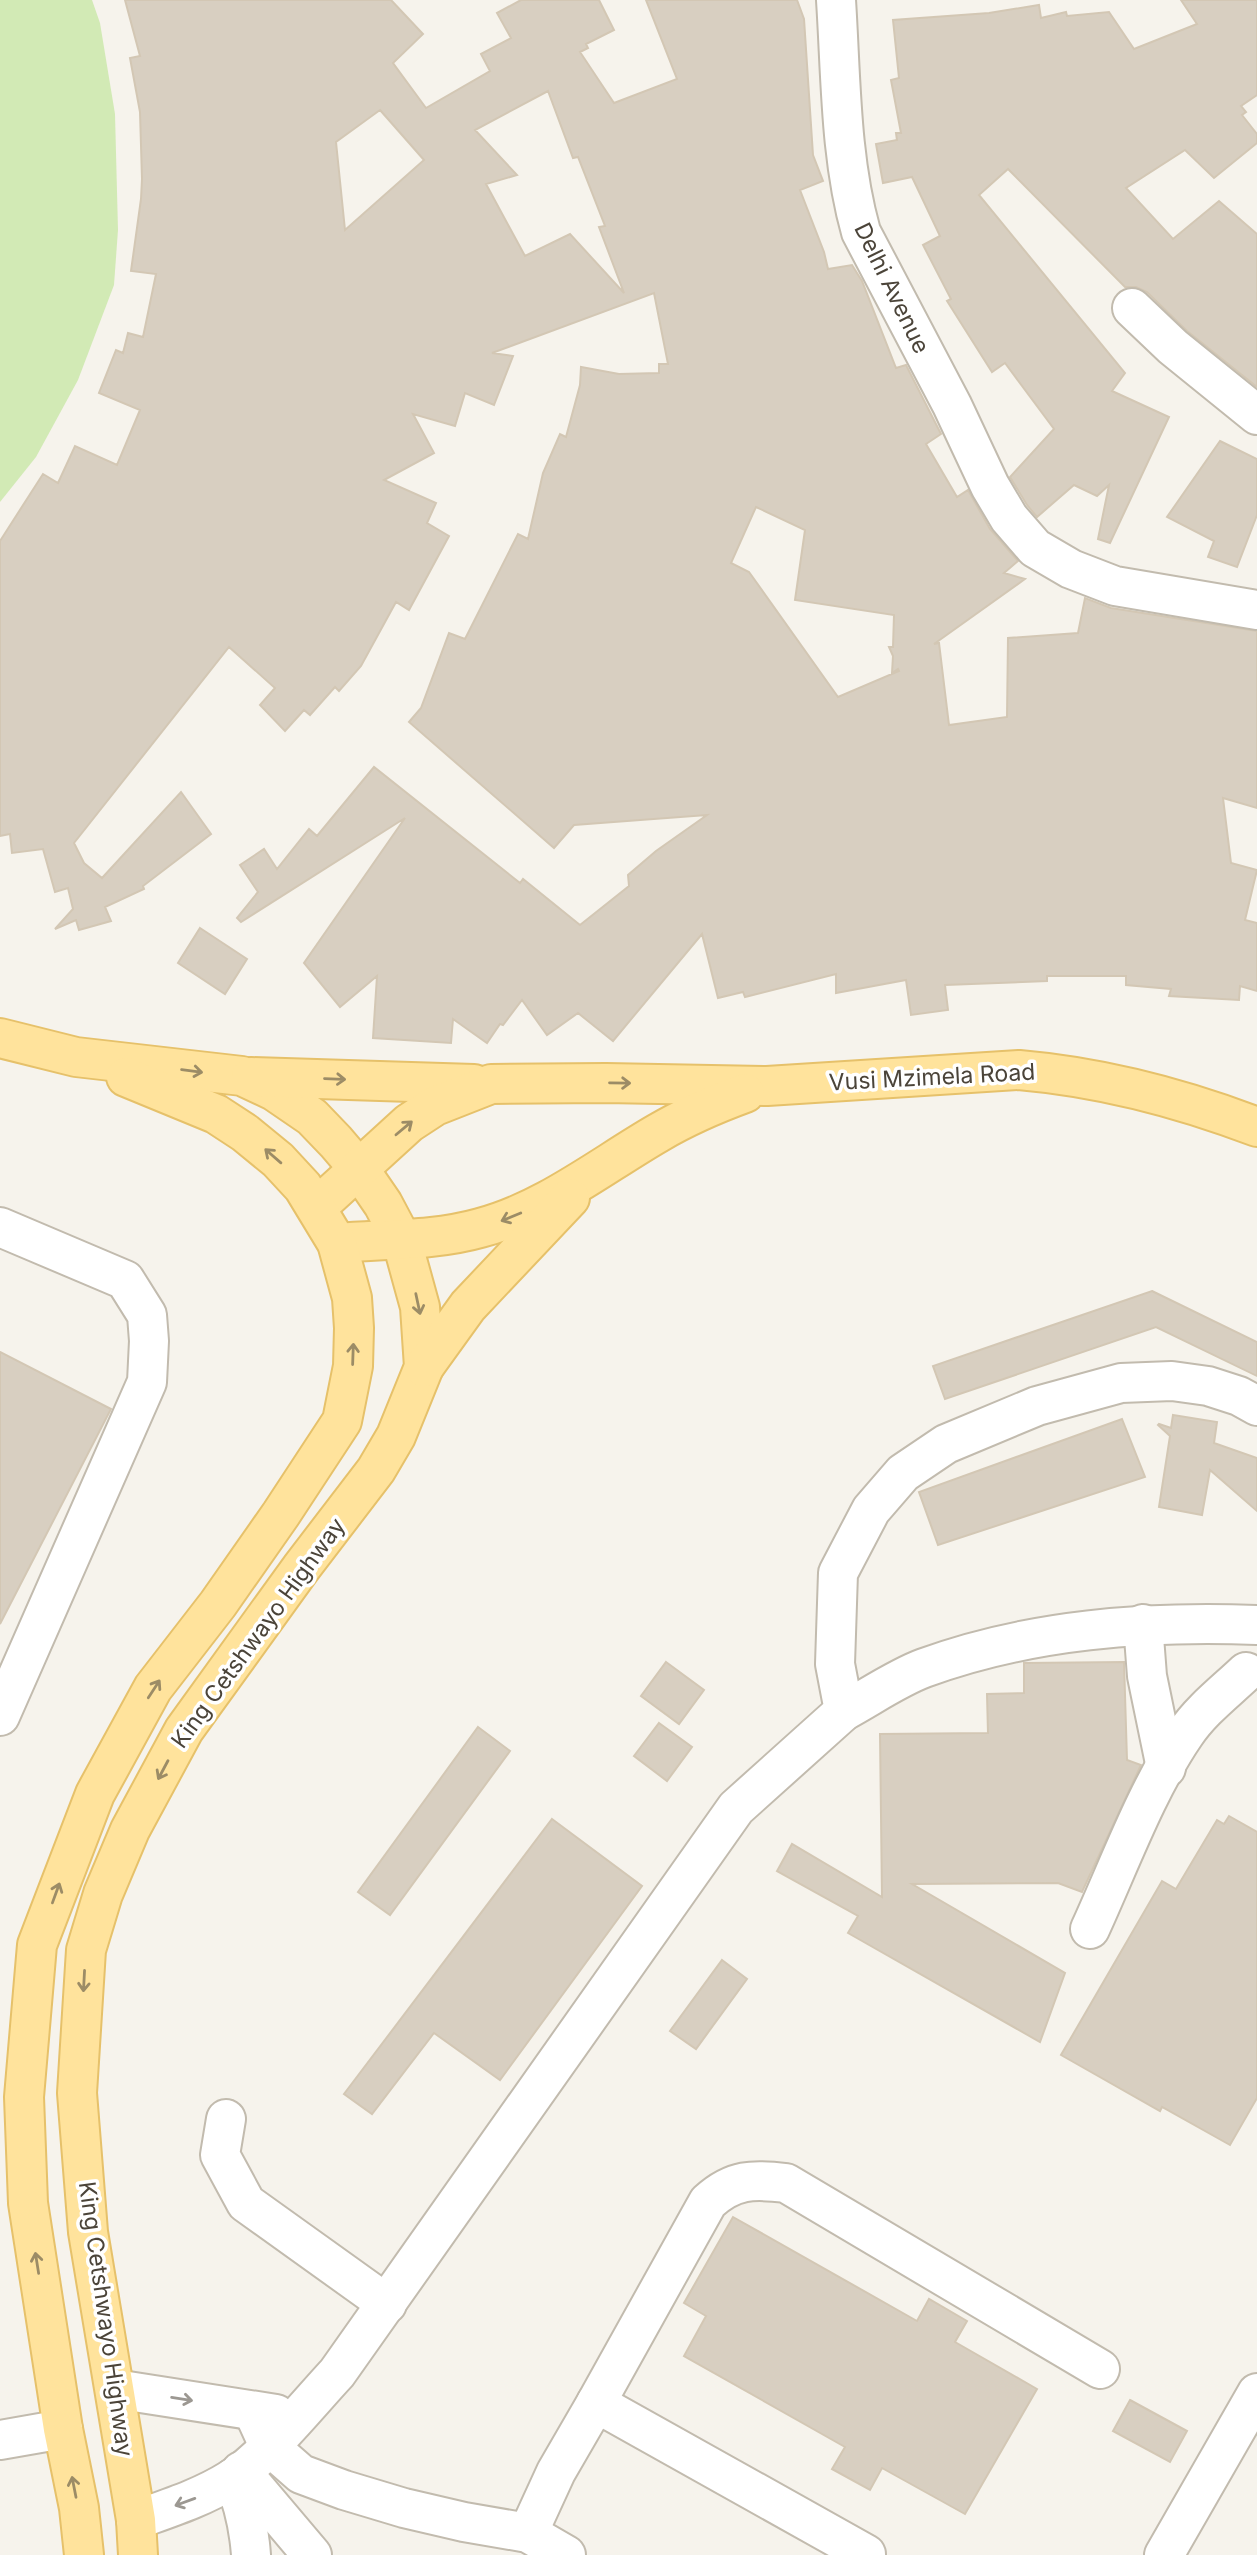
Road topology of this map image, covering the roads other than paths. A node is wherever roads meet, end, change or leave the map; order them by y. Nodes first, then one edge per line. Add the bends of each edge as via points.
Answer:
1 (836, 0) edge
2 (1132, 309) dead end
3 (1257, 415) edge
4 (1257, 610) edge
5 (0, 1038) edge
6 (76, 1057) junction
7 (242, 1076) junction
8 (491, 1084) junction
9 (767, 1086) junction
10 (1257, 1127) edge
11 (359, 1169) junction
12 (593, 1174) junction
13 (317, 1207) junction
14 (0, 1227) edge
15 (401, 1238) junction
16 (337, 1243) junction
17 (424, 1367) junction
18 (1257, 1405) edge
19 (1143, 1624) junction
20 (1246, 1624) edge
21 (1252, 1674) edge
22 (844, 1711) junction
23 (0, 1716) edge
24 (1166, 1768) junction
25 (1090, 1929) dead end
26 (226, 2119) dead end
27 (387, 2304) junction
28 (1100, 2369) dead end
29 (114, 2389) junction
30 (1257, 2393) edge
31 (596, 2403) junction
32 (253, 2411) junction
33 (296, 2417) junction
34 (63, 2430) junction
35 (0, 2440) edge
36 (248, 2465) junction
37 (528, 2533) junction
38 (137, 2537) edge
39 (866, 2554) edge
40 (84, 2555) edge
41 (251, 2555) edge
42 (312, 2555) edge
43 (566, 2555) edge
44 (1164, 2555) edge

1 - 4 street, Delhi Avenue via 848,172 861,232 1009,518 1035,548 1115,586
2 - 3 street
5 - 6 main road, King Cetshwayo Highway
6 -> 7 main road, King Cetshwayo Highway
13 -> 6 main road, King Cetshwayo Highway via 278,1160 216,1114
7 -> 8 main road
7 - 11 main road, King Cetshwayo Highway via 312,1117
8 -> 9 main road, Vusi Mzimela Road
11 -> 8 main road, Vusi Mzimela Road via 409,1123 435,1106
9 - 10 main road, Vusi Mzimela Road via 1019,1070 1058,1073 1207,1108
9 - 12 main road, Vusi Mzimela Road via 660,1131
11 - 13 main road, Vusi Mzimela Road
11 - 15 main road, King Cetshwayo Highway
12 -> 15 main road, Vusi Mzimela Road via 519,1214 481,1228
12 - 17 main road via 468,1306
13 - 16 main road, King Cetshwayo Highway
14 - 23 street via 125,1280 147,1315 149,1341 147,1382
15 - 16 main road, Vusi Mzimela Road
15 -> 17 main road, King Cetshwayo Highway via 421,1307
34 -> 16 main road, King Cetshwayo Highway via 27,2203 24,2097 37,1945 95,1794 153,1688 218,1604 342,1421 353,1366 354,1328 352,1298
17 -> 29 main road, King Cetshwayo Highway via 396,1436 376,1470 184,1730 130,1830 86,1950 78,2094 88,2232
18 - 22 street via 1208,1386 1172,1381 1121,1383 1037,1406 946,1444 903,1473 871,1510 838,1573 835,1664
19 - 20 street
19 - 22 street via 1067,1632 989,1649 922,1669
19 - 24 street via 1147,1676
20 - 21 street
21 - 24 street via 1204,1710
22 - 27 street via 736,1808
24 - 25 street
26 - 27 street via 220,2155 246,2203
27 - 33 street via 337,2373
28 - 31 street via 786,2183 758,2179 738,2183 708,2202
29 -> 32 street
29 - 38 main road, King Cetshwayo Highway
30 - 44 street
31 - 37 street
31 - 39 street
32 - 33 street
32 - 36 street
33 - 36 street
34 - 35 street
40 -> 34 main road, King Cetshwayo Highway
36 - 37 street via 301,2474 404,2508
36 -> 38 street
36 - 41 street via 243,2503
36 - 42 street
37 - 43 street

